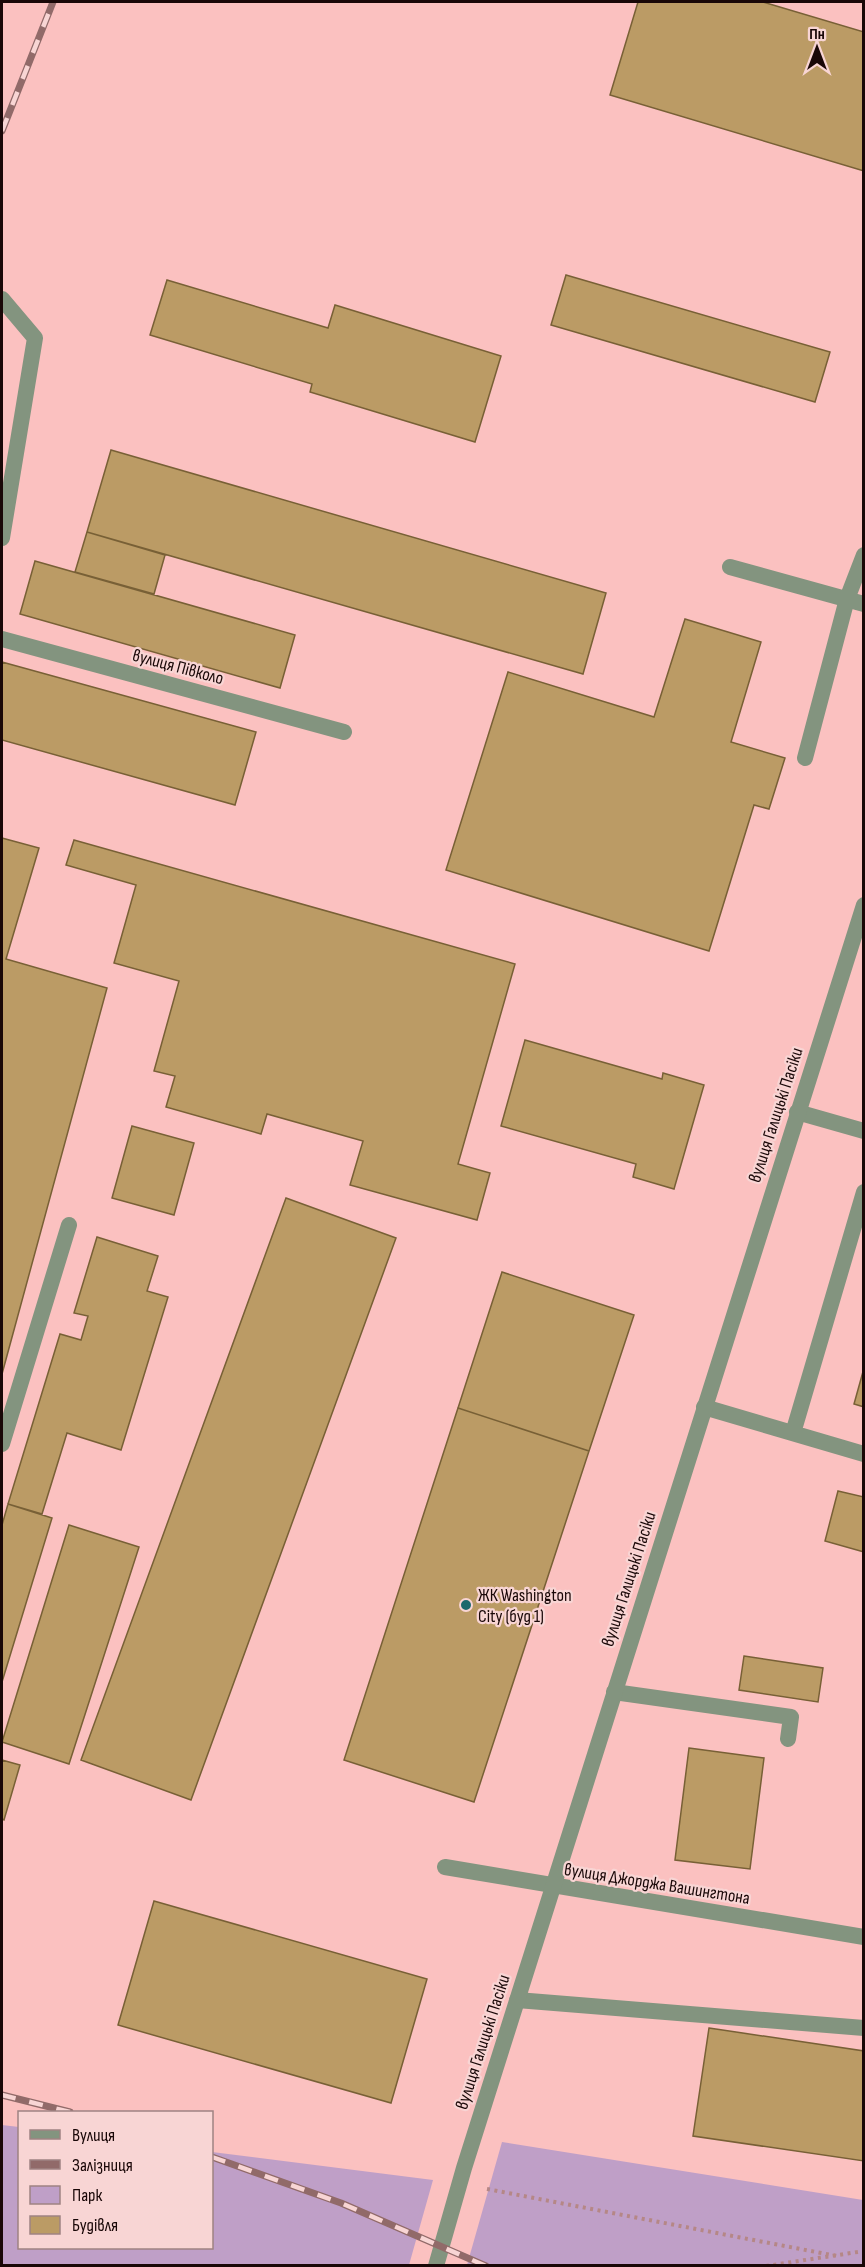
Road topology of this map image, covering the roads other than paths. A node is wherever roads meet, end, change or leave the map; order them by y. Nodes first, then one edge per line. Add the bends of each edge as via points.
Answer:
1 (2, 299) edge
2 (2, 538) edge
3 (864, 555) edge
4 (730, 567) dead end
5 (847, 599) junction
6 (864, 604) edge
7 (2, 639) edge
8 (344, 732) dead end
9 (805, 758) dead end
10 (864, 905) edge
11 (797, 1112) junction
12 (864, 1131) edge
13 (864, 1192) edge
14 (69, 1225) dead end
15 (704, 1407) junction
16 (793, 1433) junction
17 (2, 1444) edge
18 (864, 1454) edge
19 (614, 1692) junction
20 (788, 1739) dead end
21 (445, 1868) dead end
22 (552, 1887) junction
23 (864, 1937) edge
24 (517, 2000) junction
25 (864, 2028) edge
26 (436, 2265) edge

1 - 2 street via 35,338
3 - 5 street
4 - 5 street
5 - 6 street
5 - 9 street
7 - 8 street, вулиця Півколо
10 - 11 street, вулиця Галицькі Пасіки
11 - 12 street
11 - 15 street, вулиця Галицькі Пасіки
13 - 16 street
14 - 17 street
15 - 16 street
15 - 19 street, вулиця Галицькі Пасіки
16 - 18 street
19 - 20 street via 791,1717
19 - 22 street, вулиця Галицькі Пасіки
21 - 22 street, вулиця Джорджа Вашингтона via 530,1880
22 - 23 street, вулиця Джорджа Вашингтона
22 - 24 street, вулиця Галицькі Пасіки
24 - 25 street
24 - 26 street, вулиця Галицькі Пасіки

